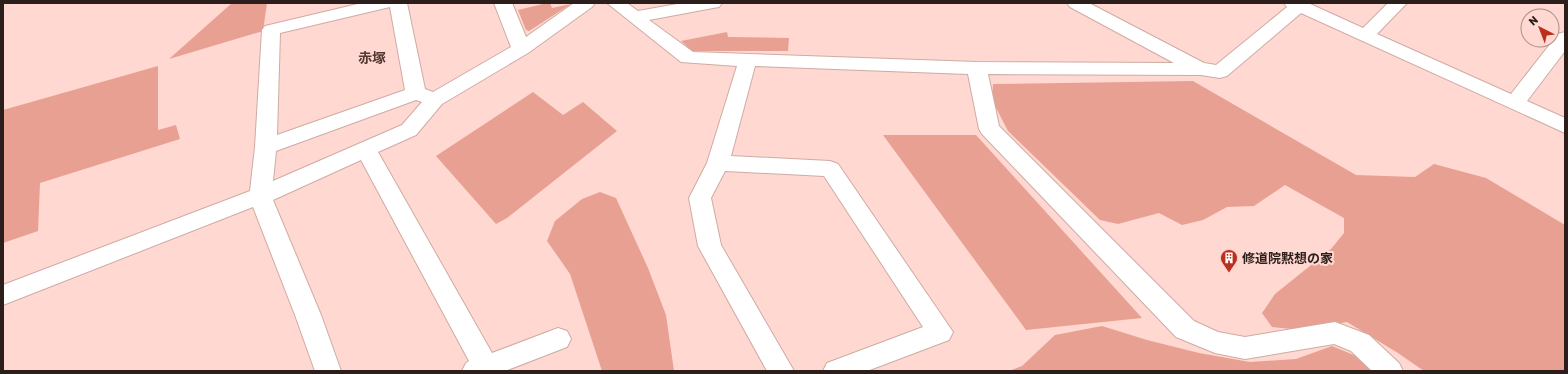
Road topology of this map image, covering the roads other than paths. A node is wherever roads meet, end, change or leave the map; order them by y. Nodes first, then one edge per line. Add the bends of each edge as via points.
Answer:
1 (384, 3) edge
2 (398, 3) edge
3 (503, 3) edge
4 (586, 3) edge
5 (616, 3) edge
6 (713, 3) edge
7 (1076, 3) edge
8 (1398, 3) edge
9 (1296, 5) edge
10 (634, 17) junction
11 (1365, 36) junction
12 (1565, 38) edge
13 (521, 49) junction
14 (748, 59) junction
15 (977, 68) junction
16 (1201, 69) junction
17 (426, 96) junction
18 (1515, 103) junction
19 (1565, 126) edge
20 (266, 147) junction
21 (366, 149) junction
22 (718, 163) junction
23 (260, 196) junction
24 (3, 296) edge
25 (558, 339) dead end
26 (481, 369) edge
27 (328, 371) edge
28 (782, 371) edge
29 (836, 371) edge
30 (1390, 371) edge

1 - 20 street via 271,30
2 - 17 street
3 - 13 street
4 - 13 street
5 - 10 street
6 - 10 street
7 - 16 street
8 - 11 street
9 - 11 street
9 - 16 street via 1220,72
10 - 14 street via 688,58
11 - 18 street
12 - 18 street
13 - 17 street
14 - 15 street
14 - 22 street
15 - 16 street
15 - 30 street via 989,129 1185,329 1215,342 1245,348 1335,333 1360,343
17 - 20 street
17 - 21 street via 409,130
18 - 19 street
20 - 23 street
21 - 23 street
21 - 26 street
22 - 28 street via 700,198 710,246
22 - 29 street via 830,168 940,332
23 - 24 street
23 - 27 street
25 - 26 street

